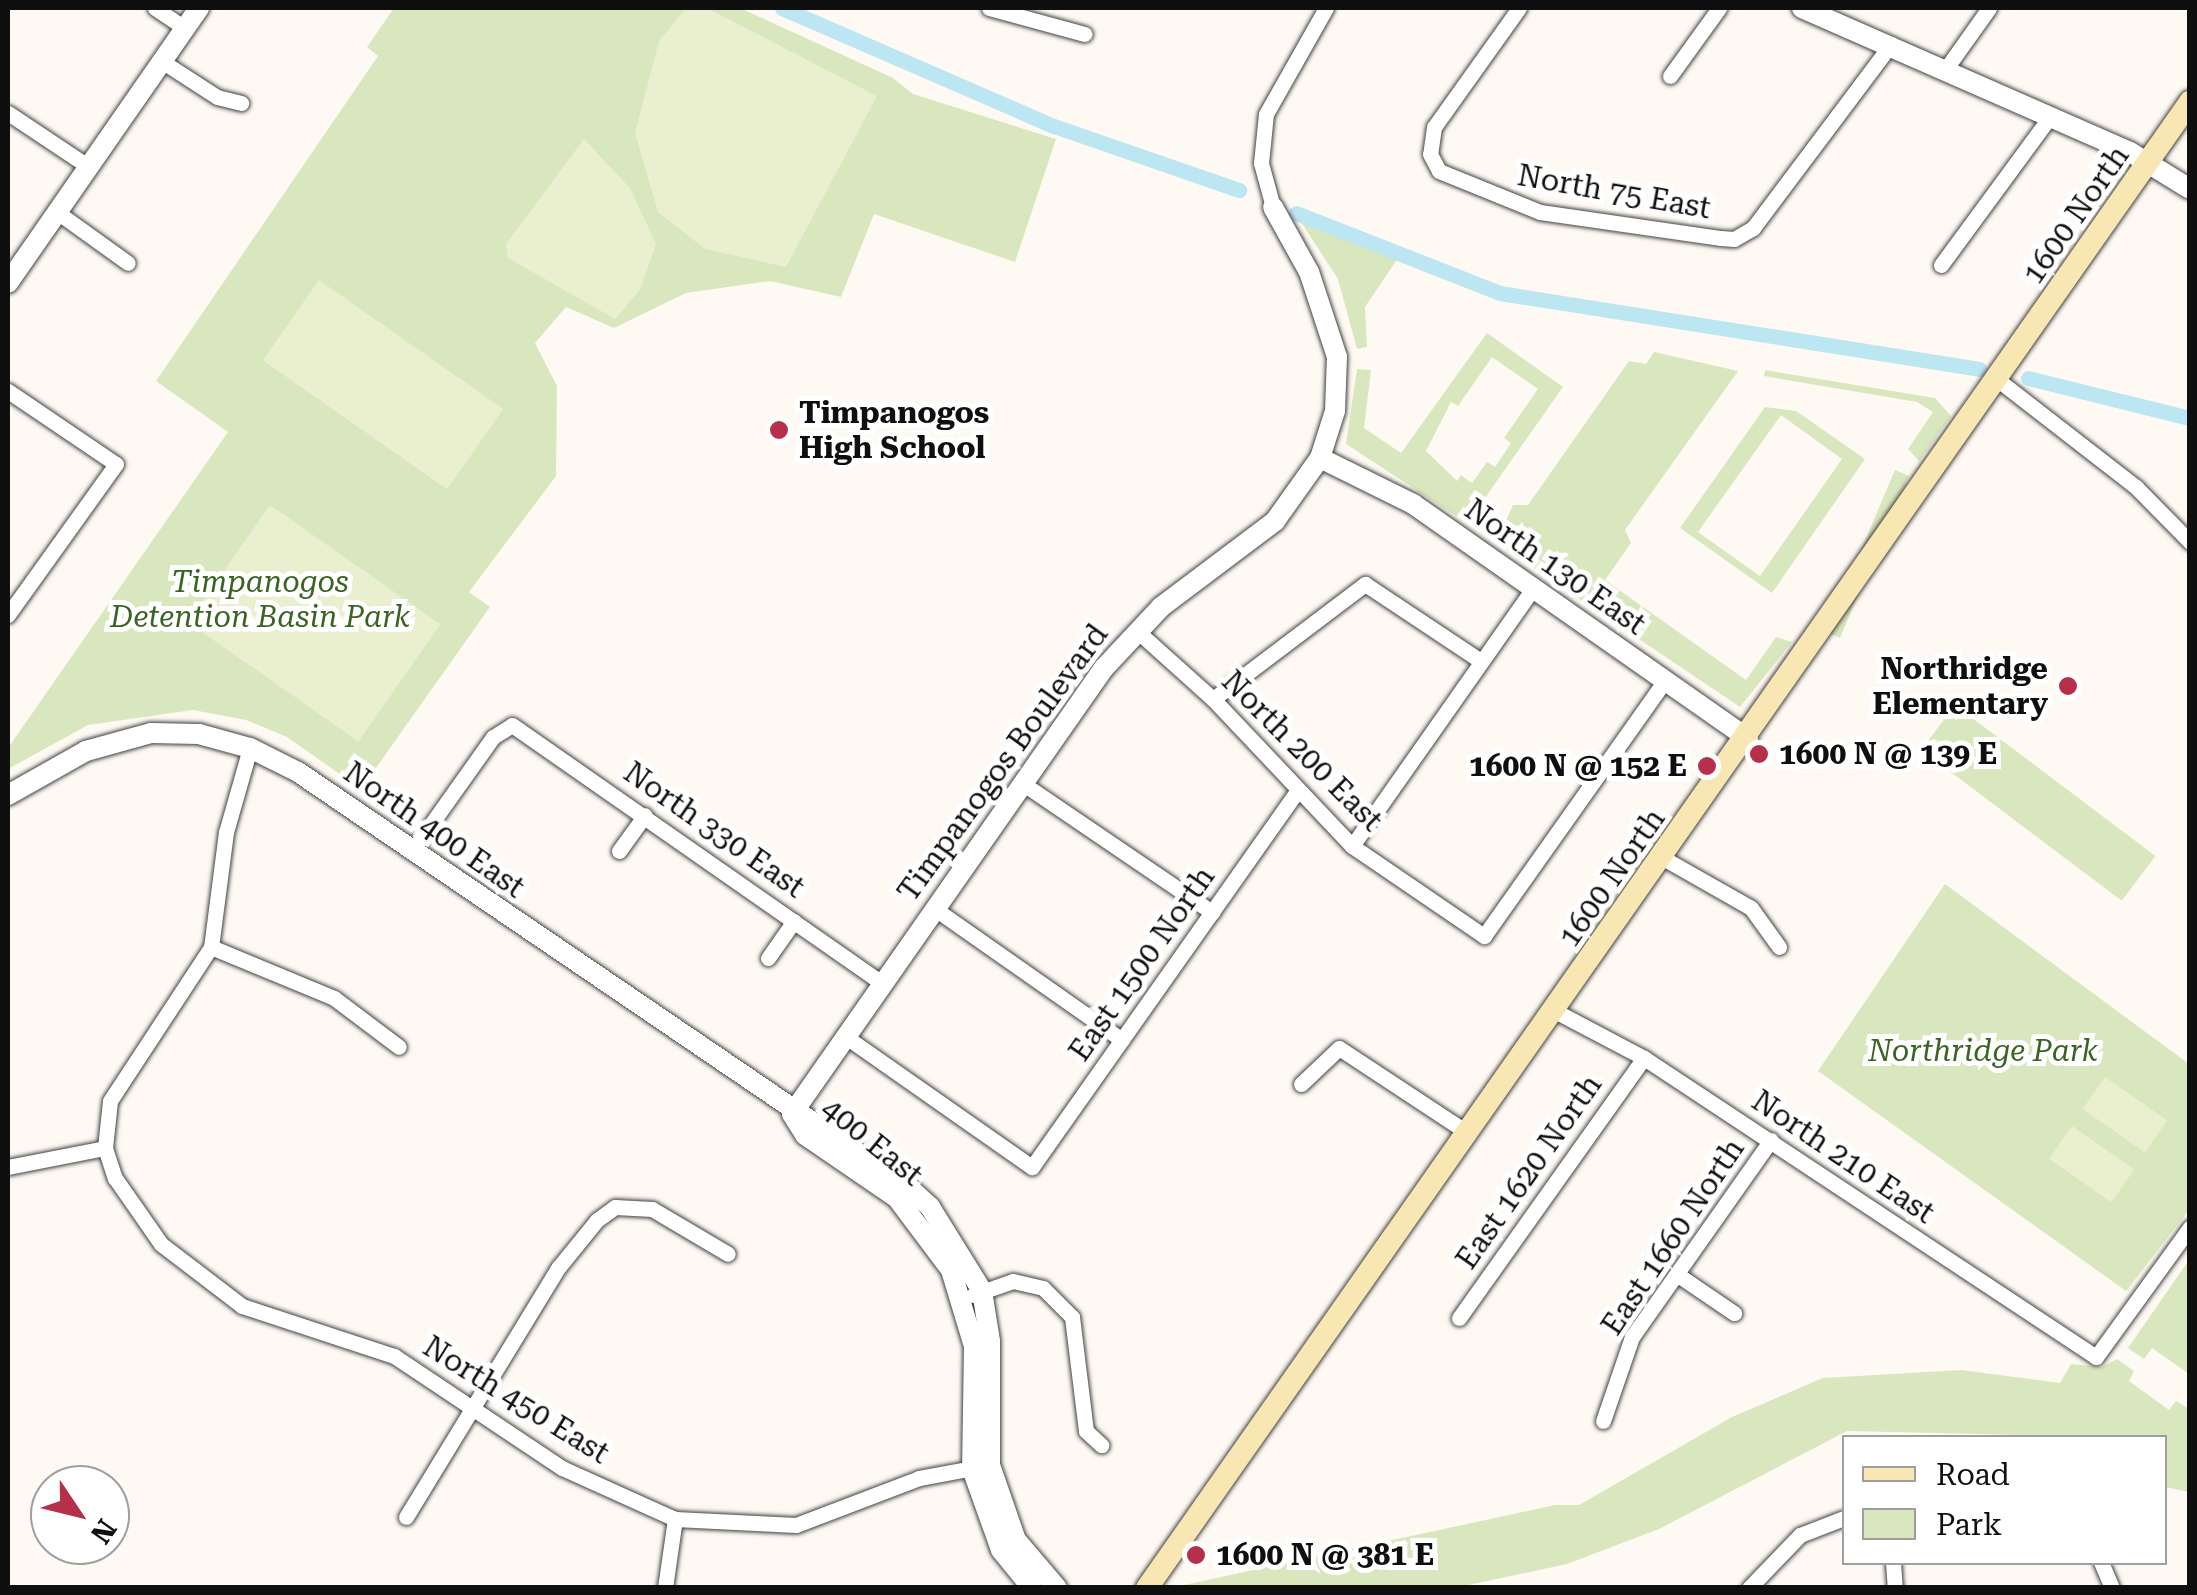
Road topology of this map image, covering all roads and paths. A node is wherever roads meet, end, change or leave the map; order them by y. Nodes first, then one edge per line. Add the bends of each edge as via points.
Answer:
1 (156, 8) edge
2 (199, 8) edge
3 (989, 8) edge
4 (1326, 8) edge
5 (1520, 8) edge
6 (1719, 8) edge
7 (1802, 8) edge
8 (1989, 8) edge
9 (185, 28) junction
10 (1085, 34) dead end
11 (1891, 44) junction
12 (163, 62) junction
13 (1945, 70) junction
14 (1670, 76) dead end
15 (2190, 102) edge
16 (240, 103) dead end
17 (8, 113) edge
18 (2048, 118) junction
19 (2149, 162) junction
20 (88, 167) junction
21 (2190, 189) edge
22 (1273, 207) joint
23 (56, 212) junction
24 (128, 263) dead end
25 (1941, 265) dead end
26 (8, 283) edge
27 (1998, 380) junction
28 (8, 391) edge
29 (1320, 458) junction
30 (2190, 542) edge
31 (1533, 588) junction
32 (8, 615) edge
33 (1136, 630) junction
34 (1482, 661) junction
35 (1665, 680) junction
36 (1213, 699) junction
37 (1748, 738) junction
38 (250, 748) junction
39 (1022, 782) junction
40 (1296, 793) junction
41 (8, 794) edge
42 (645, 814) junction
43 (1352, 846) junction
44 (412, 851) junction
45 (619, 851) dead end
46 (1663, 858) junction
47 (935, 909) junction
48 (1212, 912) junction
49 (794, 921) junction
50 (1779, 946) dead end
51 (211, 947) junction
52 (768, 958) dead end
53 (883, 984) junction
54 (1555, 1011) junction
55 (846, 1037) junction
56 (1122, 1040) junction
57 (399, 1047) dead end
58 (1644, 1058) junction
59 (1301, 1084) dead end
60 (792, 1114) junction
61 (1468, 1133) junction
62 (1771, 1140) junction
63 (105, 1148) junction
64 (8, 1167) edge
65 (2190, 1227) edge
66 (728, 1254) dead end
67 (1678, 1274) junction
68 (973, 1295) junction
69 (1734, 1314) dead end
70 (1459, 1318) dead end
71 (473, 1406) junction
72 (1603, 1421) dead end
73 (1101, 1445) dead end
74 (981, 1467) junction
75 (406, 1517) dead end
76 (675, 1519) junction
77 (1842, 1519) edge
78 (665, 1588) edge
79 (1032, 1588) edge
80 (1058, 1588) edge
81 (1147, 1588) edge
82 (1748, 1588) edge

1 - 9 street
2 - 9 street
3 - 10 street
4 - 22 street via 1266,114 1261,164
5 - 11 street, North 75 East via 1434,128 1430,154 1439,172 1540,212 1721,238 1745,235
6 - 14 street
7 - 11 street
8 - 13 street
9 - 12 street
11 - 13 street
12 - 16 street via 217,98
12 - 20 street
13 - 18 street
15 - 19 main road, 1600 North
17 - 20 street
18 - 19 street
18 - 25 street
19 - 21 street
19 - 27 main road, 1600 North
20 - 23 street
22 - 29 street, Timpanogos Boulevard via 1309,272 1337,357 1335,411
23 - 24 street
23 - 26 street
27 - 30 street via 2136,487
27 - 37 main road, 1600 North
28 - 32 street via 116,464
29 - 31 street, North 130 East via 1413,504
29 - 33 street, Timpanogos Boulevard via 1274,521
31 - 34 street
31 - 35 street, North 130 East
33 - 36 street, North 200 East
33 - 39 street, Timpanogos Boulevard
34 - 36 street via 1365,584
34 - 43 street
35 - 37 street, North 130 East
35 - 43 street, North 200 East via 1484,936
36 - 40 street, North 200 East
37 - 46 main road, 1600 North
38 - 41 street, North 400 East via 199,734 151,734 86,750
38 - 44 street, North 400 East via 298,772
38 - 51 street via 226,832
39 - 47 street, Timpanogos Boulevard
39 - 48 street
40 - 43 street, North 200 East
40 - 48 street, East 1500 North
42 - 44 street, North 330 East via 512,725 493,737
42 - 45 street
42 - 49 street, North 330 East
44 - 60 street, North 400 East
46 - 50 street via 1751,908
46 - 54 main road, 1600 North
47 - 53 street, Timpanogos Boulevard
47 - 56 street
48 - 56 street, East 1500 North
49 - 52 street
49 - 53 street, North 330 East
51 - 57 street via 334,998
51 - 63 street via 114,1093
53 - 55 street, Timpanogos Boulevard
54 - 58 street, North 210 East
54 - 61 main road, 1600 North
55 - 56 street, East 1500 North via 1032,1167
55 - 60 street, Timpanogos Boulevard
58 - 62 street, North 210 East
58 - 70 street, East 1620 North
59 - 61 street via 1339,1048
60 - 68 street, 400 East via 814,1121 930,1206
61 - 81 main road, 1600 North
62 - 65 street, North 210 East via 2096,1357
62 - 67 street, East 1660 North
63 - 64 street
63 - 71 street, North 450 East via 132,1209 162,1244 242,1306 394,1356
66 - 71 street via 652,1209 615,1208 581,1238
67 - 69 street
67 - 72 street, East 1660 North via 1632,1337
68 - 73 street via 1013,1281 1043,1288 1072,1317 1086,1431
68 - 74 street, 400 East via 990,1341
71 - 75 street
71 - 76 street, North 450 East via 562,1468
74 - 76 street via 919,1478 796,1525
74 - 79 street, 400 East via 1001,1550
74 - 80 street, 400 East via 1016,1540
76 - 78 street
77 - 82 street via 1800,1535

